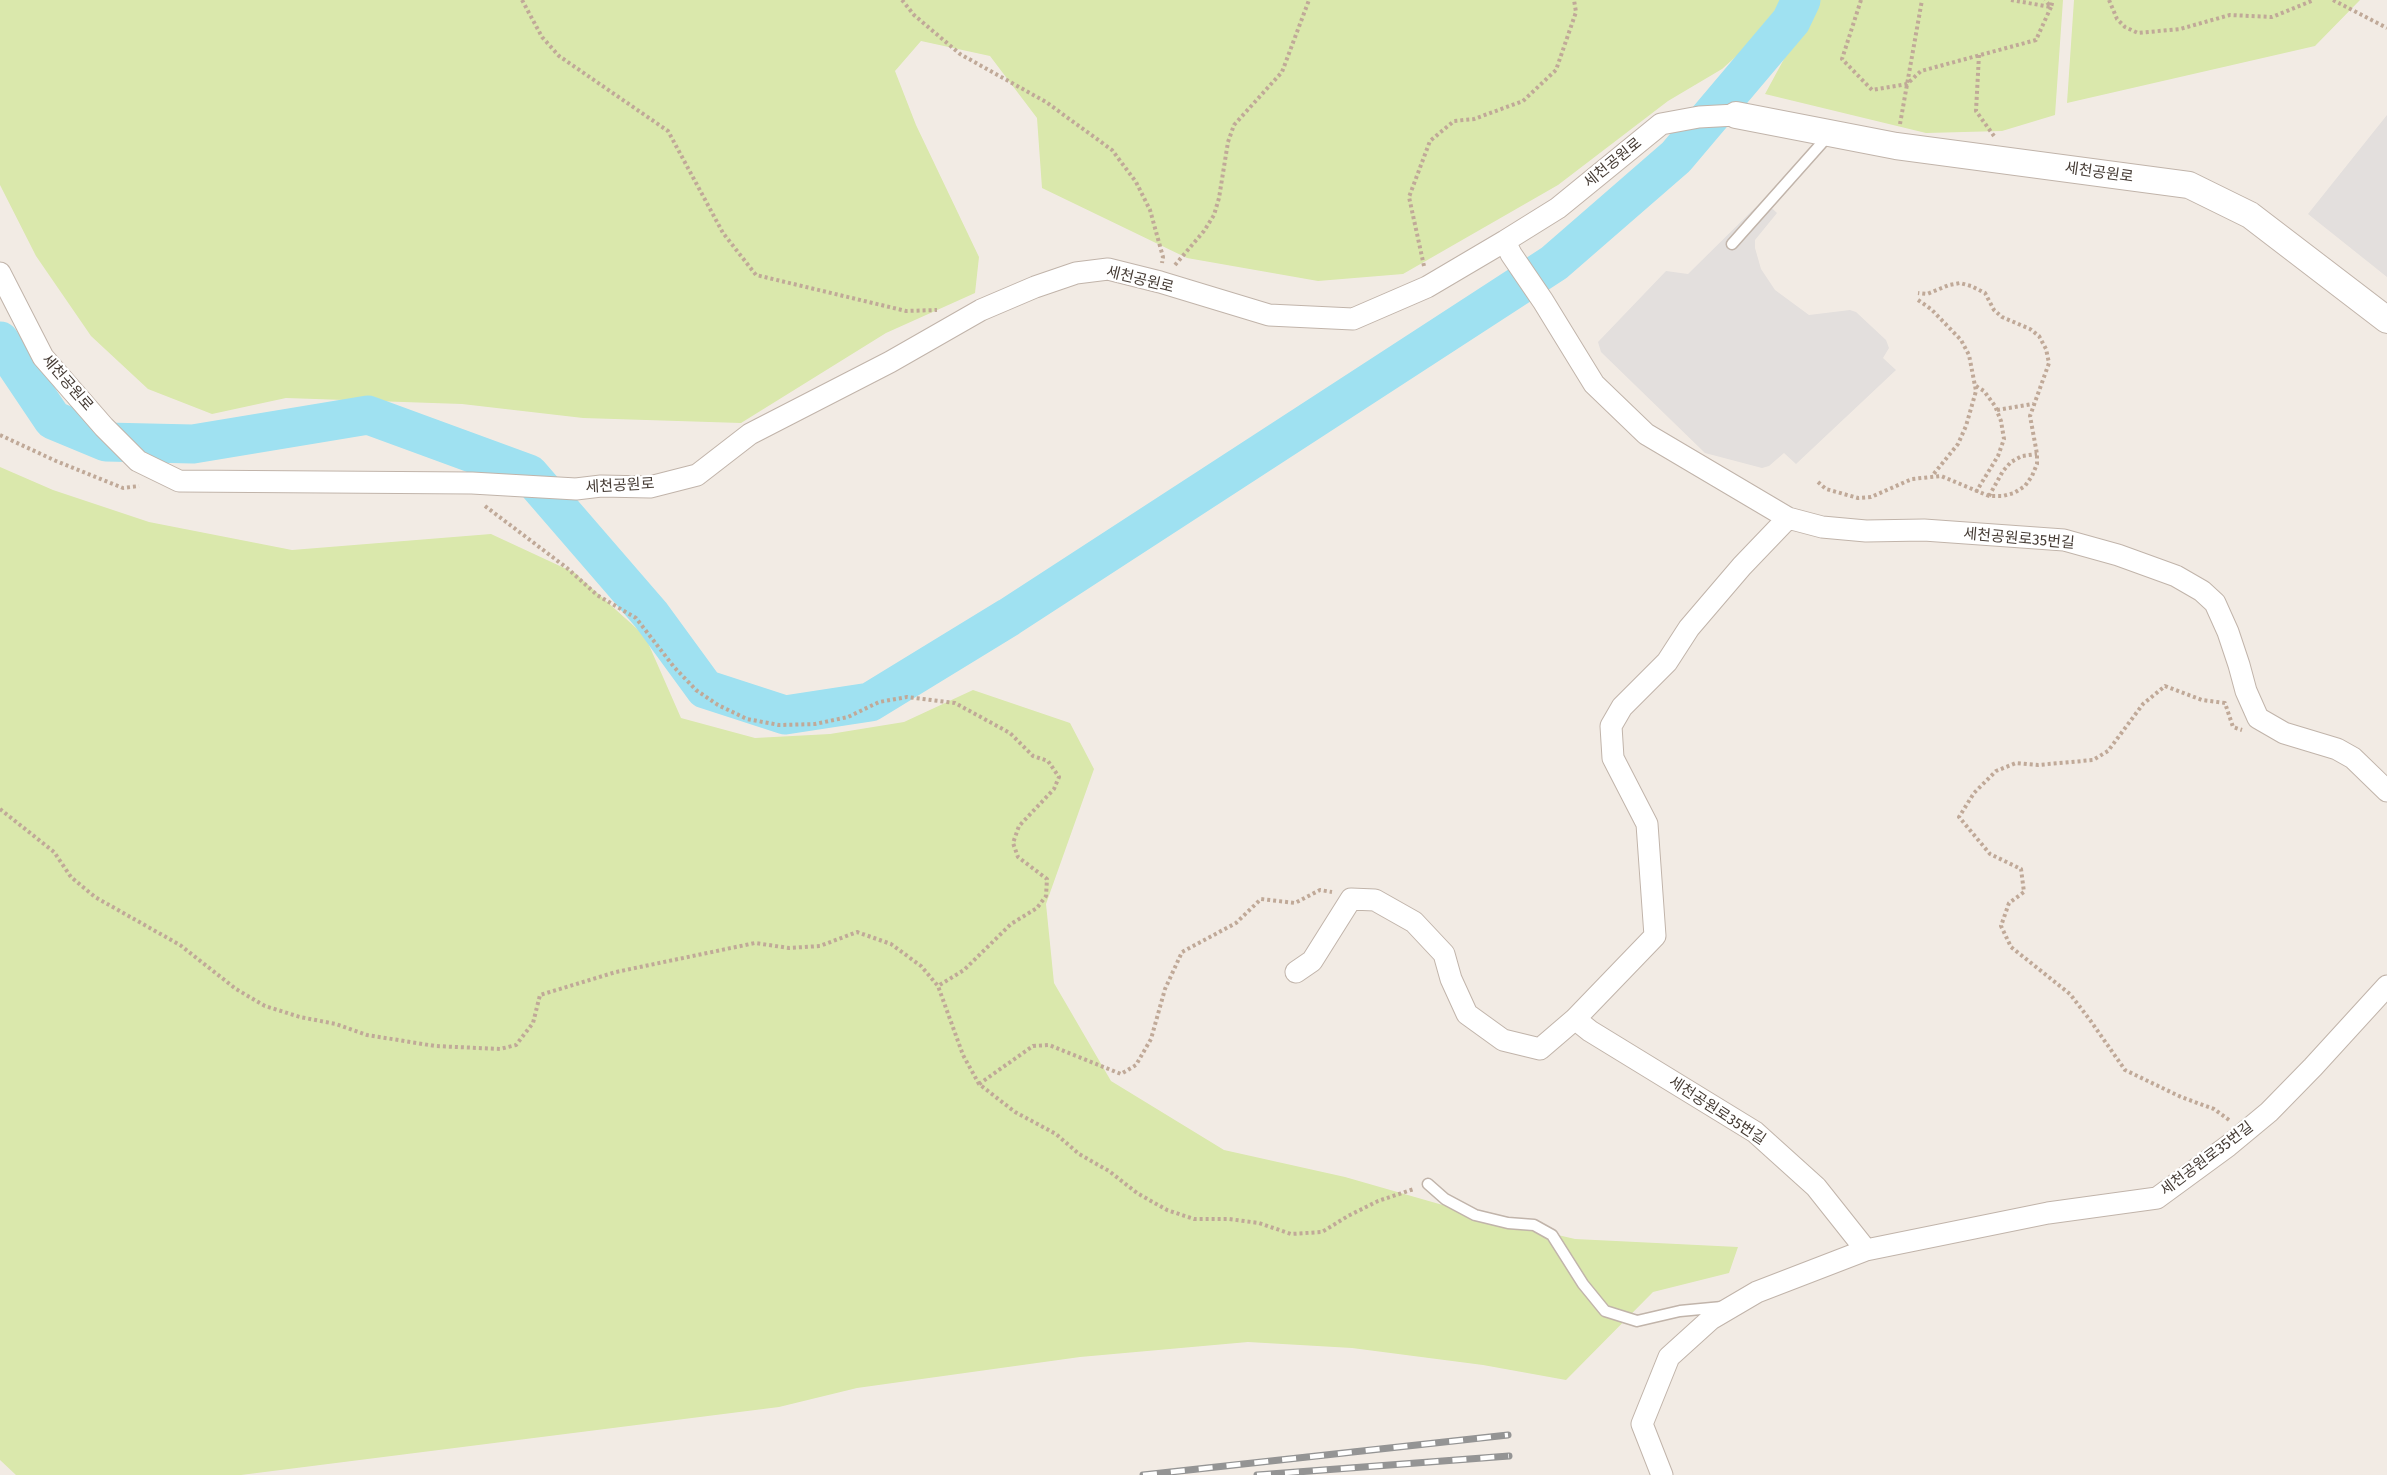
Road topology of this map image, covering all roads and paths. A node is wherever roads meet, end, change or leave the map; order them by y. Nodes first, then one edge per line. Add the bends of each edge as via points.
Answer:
1 (522, 0) edge
2 (902, 0) edge
3 (1310, 0) edge
4 (1575, 0) edge
5 (1861, 0) edge
6 (1922, 0) edge
7 (2011, 0) edge
8 (2044, 0) edge
9 (2053, 0) edge
10 (2109, 0) edge
11 (2313, 0) edge
12 (2333, 0) edge
13 (2051, 7) junction
14 (2387, 28) edge
15 (1979, 55) junction
16 (1907, 84) junction
17 (1736, 115) joint
18 (1900, 128) dead end
19 (1832, 133) junction
20 (2008, 161) junction
21 (1732, 244) dead end
22 (1508, 248) junction
23 (0, 273) edge
24 (1160, 282) junction
25 (1427, 287) junction
26 (1918, 293) dead end
27 (1918, 300) dead end
28 (939, 310) dead end
29 (2385, 313) edge
30 (1975, 386) junction
31 (2033, 404) junction
32 (1997, 410) junction
33 (0, 435) edge
34 (2037, 454) junction
35 (1931, 476) junction
36 (179, 481) junction
37 (1818, 482) dead end
38 (449, 483) junction
39 (1976, 492) junction
40 (1989, 496) junction
41 (1788, 518) junction
42 (2266, 722) junction
43 (2387, 791) edge
44 (0, 809) edge
45 (1351, 899) junction
46 (1296, 972) dead end
47 (938, 986) junction
48 (2387, 986) edge
49 (1575, 1019) junction
50 (979, 1084) junction
51 (2242, 1134) junction
52 (1428, 1184) joint
53 (1866, 1250) junction
54 (1734, 1305) junction
55 (1662, 1475) edge

1 - 28 path via 542,37 559,56 668,131 723,233 756,275 906,311
2 - 24 path via 960,54 1046,102 1112,150 1136,182 1150,210 1163,257
3 - 24 path via 1282,72 1234,124 1214,215
4 - 25 path via 1576,12 1556,70 1523,101 1474,119 1454,121 1430,141 1409,197
5 - 16 path via 1842,59 1872,90
6 - 16 path
7 - 13 path
8 - 13 path
9 - 13 path
10 - 11 path via 2117,19 2138,33 2180,29 2230,15 2272,17
12 - 14 path
13 - 15 path via 2036,40
15 - 16 path via 1921,71
15 - 20 path via 1976,111 2003,144
16 - 18 path
17 - 19 street, 세천공원로
17 - 22 street, 세천공원로 via 1661,124
19 - 20 street, 세천공원로
19 - 21 lane
20 - 29 street, 세천공원로 via 2189,185 2250,215
22 - 25 street, 세천공원로
22 - 41 street, 세천공원로35번길 via 1594,384 1646,434
23 - 36 street, 세천공원로 via 43,357 138,461
24 - 25 street, 세천공원로 via 1269,315 1353,319
24 - 38 street, 세천공원로 via 1108,269 1076,273 1035,287 981,310 750,434 697,475 650,487 576,489
26 - 31 path via 1927,294 1960,283 1971,286 1985,293 2002,316 2039,336 2049,363
27 - 30 path via 1961,340 1969,355
30 - 32 path via 1984,391
30 - 35 path via 1972,407 1958,444
31 - 32 path
31 - 34 path via 2030,416
32 - 39 path via 2004,439
33 - 36 path via 123,488
34 - 40 path via 2011,462
34 - 40 path via 2037,464 2025,486 2014,493
35 - 37 path via 1912,479 1871,497 1844,496
35 - 39 path via 1949,479
36 - 38 street
38 - 47 path via 498,513 597,595 636,618 696,690 747,719 779,725 815,724 848,717 879,702 907,697 955,703 1010,733 1033,756 1048,761 1059,777 1054,789 1019,826 1013,843 1018,857 1047,879 1046,896 964,970
39 - 40 path
41 - 42 street, 세천공원로35번길 via 1822,527 1866,531 1924,530 2064,540 2176,576 2215,603 2240,664 2246,691 2258,718
41 - 49 street via 1689,628 1667,662 1622,707 1611,726 1613,758 1647,824 1655,936
42 - 43 street, 세천공원로35번길 via 2284,733 2337,749 2353,758
42 - 51 path via 2247,731 2233,727 2225,703 2202,700 2165,686 2143,704 2108,751 2093,760 2016,763 1996,771 1974,793 1959,817 1990,854 2021,869 2024,892 2009,903 2001,926 2011,947 2070,994 2125,1070 2214,1109
44 - 47 path via 54,852 71,877 95,897 180,945 236,989 266,1006 368,1035 435,1046 500,1049 516,1045 532,1023 540,995 627,970 755,943 789,948 820,946 856,932 891,944 921,966
45 - 46 street via 1312,961
45 - 49 street via 1375,900 1414,922 1444,954 1467,1014 1503,1040 1540,1049
45 - 50 path via 1320,890 1295,903 1261,899 1236,923 1182,952 1165,989 1150,1039 1136,1065 1121,1074 1049,1045 1033,1046
47 - 50 path via 963,1055
48 - 51 street, 세천공원로35번길 via 2269,1112
49 - 53 street, 세천공원로35번길 via 1755,1132 1816,1187
50 - 52 path via 1137,1193 1167,1210 1194,1219 1259,1223 1291,1234 1322,1232 1378,1201
51 - 53 street, 세천공원로35번길 via 2157,1198 2048,1213
52 - 54 lane via 1445,1199 1475,1215 1534,1225 1552,1235 1605,1311 1636,1322 1680,1311
53 - 54 street, 세천공원로35번길 via 1756,1292
54 - 55 street, 세천공원로35번길 via 1711,1319 1669,1357 1653,1394 1642,1424

